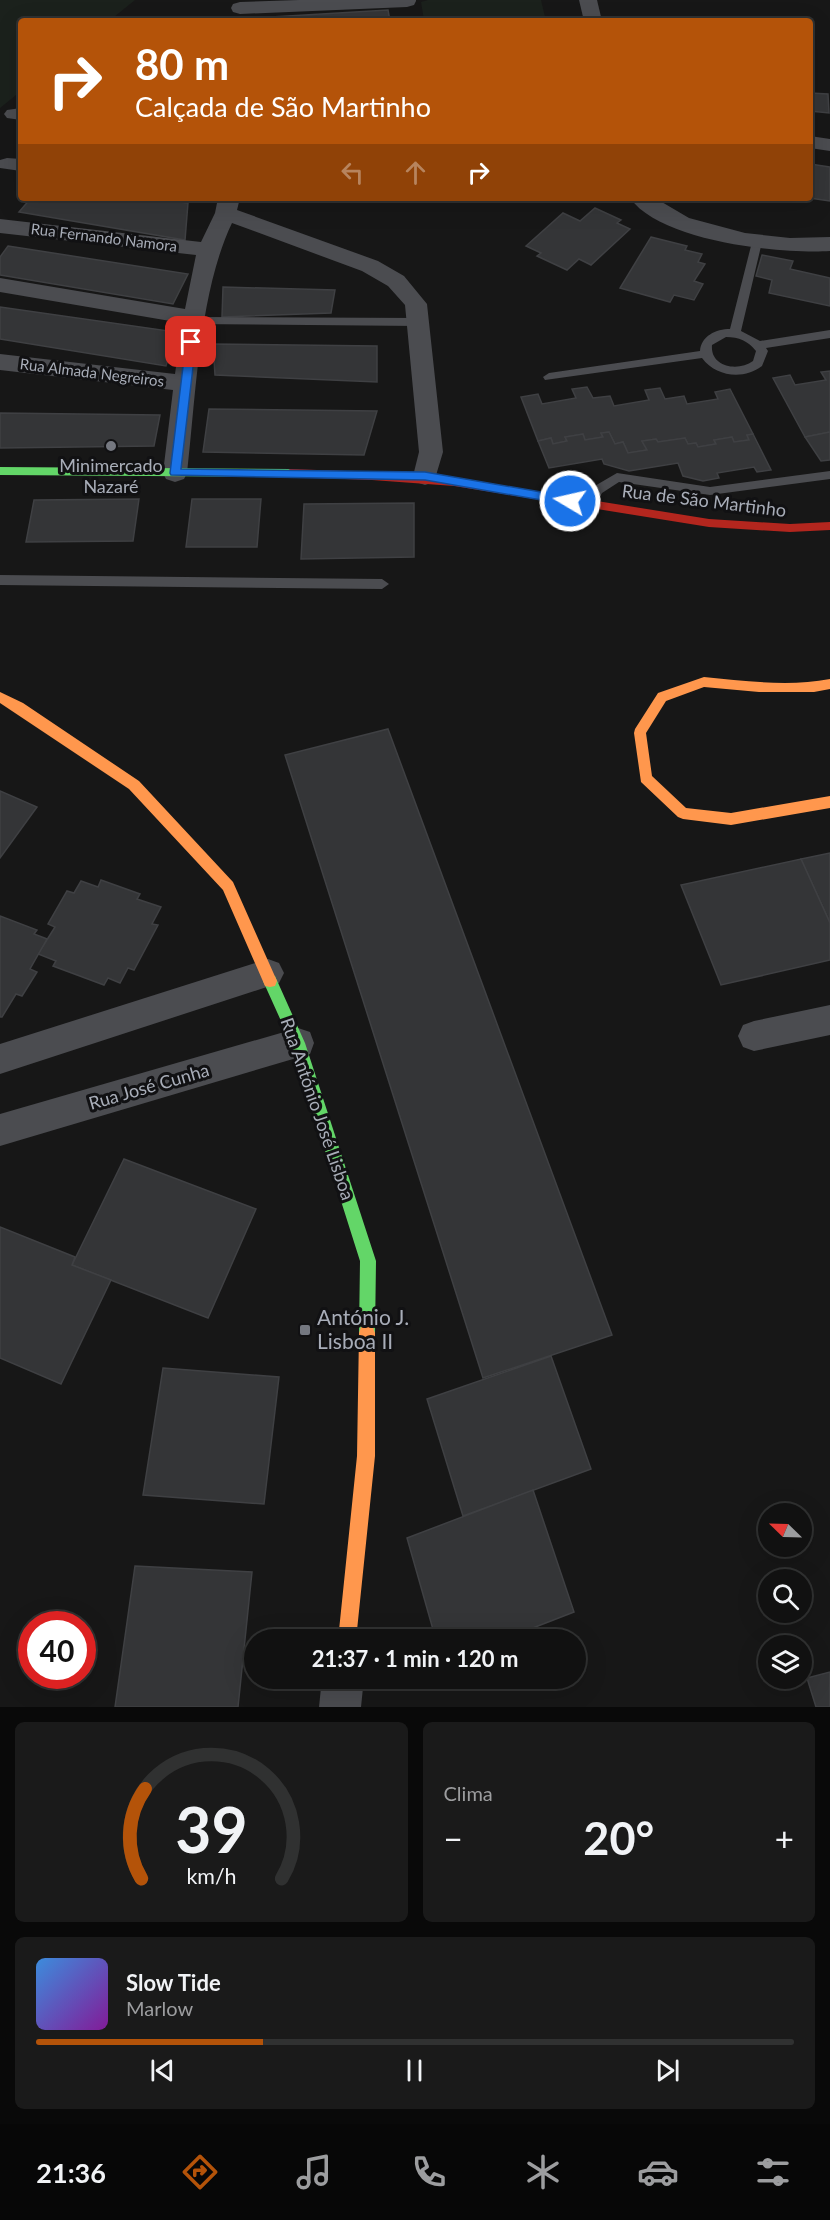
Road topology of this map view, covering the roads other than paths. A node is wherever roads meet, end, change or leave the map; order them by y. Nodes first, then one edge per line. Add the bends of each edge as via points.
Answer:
1 (588, 0) edge
2 (407, 1) edge
3 (240, 8) dead end
4 (410, 18) edge
5 (592, 18) edge
6 (813, 142) edge
7 (830, 145) edge
8 (645, 201) edge
9 (227, 206) edge
10 (0, 226) edge
11 (757, 242) junction
12 (830, 244) edge
13 (208, 250) junction
14 (0, 285) edge
15 (194, 320) junction
16 (419, 322) junction
17 (735, 333) junction
18 (830, 334) edge
19 (758, 345) junction
20 (706, 354) junction
21 (0, 362) edge
22 (549, 377) dead end
23 (185, 382) junction
24 (0, 471) edge
25 (175, 473) junction
26 (425, 476) junction
27 (830, 476) edge
28 (590, 504) junction
29 (830, 526) edge
30 (0, 580) edge
31 (382, 584) dead end
32 (830, 684) edge
33 (0, 697) edge
34 (830, 802) edge
35 (268, 973) junction
36 (830, 1020) edge
37 (754, 1036) dead end
38 (298, 1043) junction
39 (0, 1059) edge
40 (0, 1130) edge
41 (348, 1629) edge
42 (342, 1689) edge
43 (340, 1707) edge

1 - 5 street
2 - 3 street
2 - 4 street
6 - 7 street
8 - 11 street via 664,214 706,230
9 - 13 street
9 - 16 street via 370,266 396,281 416,304
10 - 13 street, Rua Fernando Namora
11 - 12 street
11 - 17 lane
13 - 15 street
14 - 15 street
15 - 16 lane
15 - 23 street
16 - 26 street via 430,452
17 - 19 lane via 753,339
17 - 20 lane via 710,339
18 - 19 lane
19 - 20 lane via 761,357 748,370 717,366
20 - 22 lane
21 - 23 street, Rua Almada Negreiros
23 - 25 street
24 - 25 street, Rua de São Martinho
25 - 26 street, Rua de São Martinho
26 - 28 street, Rua de São Martinho
27 - 28 lane via 710,490 617,477 597,490
28 - 29 street, Rua de São Martinho via 685,520 795,530
30 - 31 lane
32 - 34 street via 759,687 704,682 662,697 640,733 646,778 683,813 730,819
33 - 35 street, Rua António José Lisboa via 134,785 228,886
35 - 38 street, Rua António José Lisboa
35 - 39 street
36 - 37 street
38 - 40 street, Rua José Cunha
38 - 41 street, Rua António José Lisboa via 368,1261 366,1456
42 - 43 street

